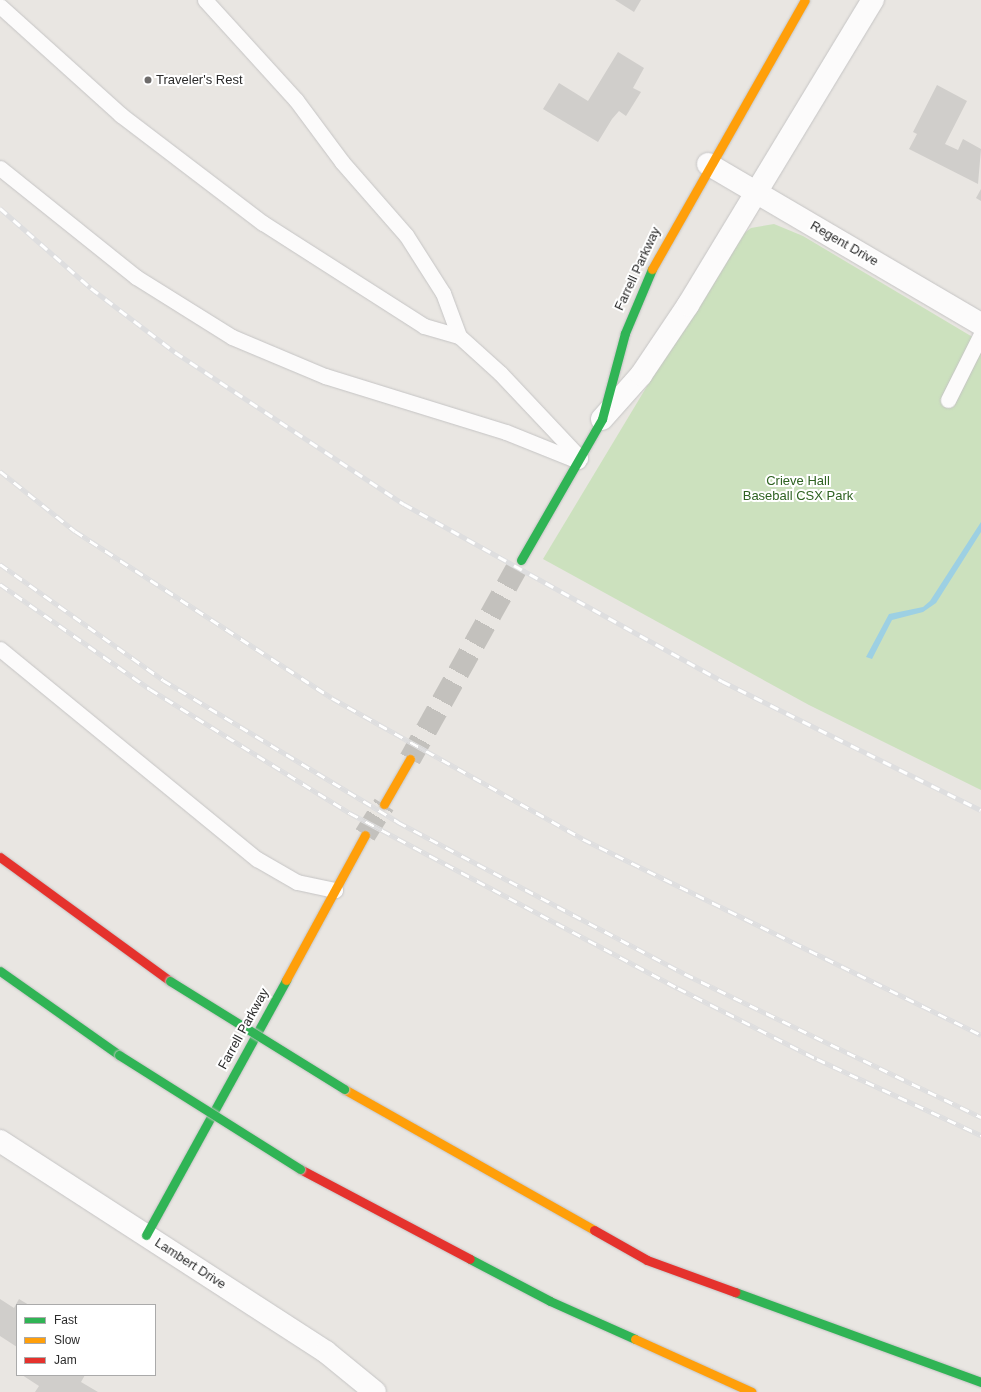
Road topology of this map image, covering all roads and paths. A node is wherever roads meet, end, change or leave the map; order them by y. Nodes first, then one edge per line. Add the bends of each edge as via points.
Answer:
1 (205, 0) edge
2 (804, 0) edge
3 (873, 0) edge
4 (0, 6) edge
5 (708, 164) junction
6 (0, 168) edge
7 (758, 193) junction
8 (981, 324) edge
9 (981, 334) edge
10 (458, 336) junction
11 (948, 400) dead end
12 (602, 419) junction
13 (579, 460) junction
14 (521, 560) tunnel mouth
15 (0, 649) edge
16 (410, 759) tunnel mouth
17 (384, 804) tunnel mouth
18 (365, 835) tunnel mouth
19 (0, 857) edge
20 (335, 890) junction
21 (0, 971) edge
22 (0, 1141) edge
23 (146, 1235) junction
24 (981, 1382) edge
25 (375, 1392) edge
26 (752, 1392) edge

1 - 10 lane via 296,100 342,162 419,252 443,293
2 - 5 main road, Farrell Parkway
3 - 7 street
4 - 10 lane via 121,115 263,223 424,326
5 - 7 street, Regent Drive
5 - 12 main road, Farrell Parkway via 658,253 640,295 625,333
6 - 13 lane via 136,277 232,337 324,376 506,432
7 - 8 street, Regent Drive
7 - 12 street via 641,376
9 - 11 lane
10 - 13 lane via 500,373
12 - 13 main road, Farrell Parkway
13 - 14 main road, Farrell Parkway
15 - 20 lane via 257,859 297,882
16 - 17 main road
18 - 20 main road, Farrell Parkway
19 - 24 main road, bridge via 170,981 344,1089 647,1260
20 - 23 main road, Farrell Parkway
21 - 26 main road, bridge via 119,1055 300,1169 550,1301
22 - 23 street, Lambert Drive
23 - 25 street, Lambert Drive via 326,1352

